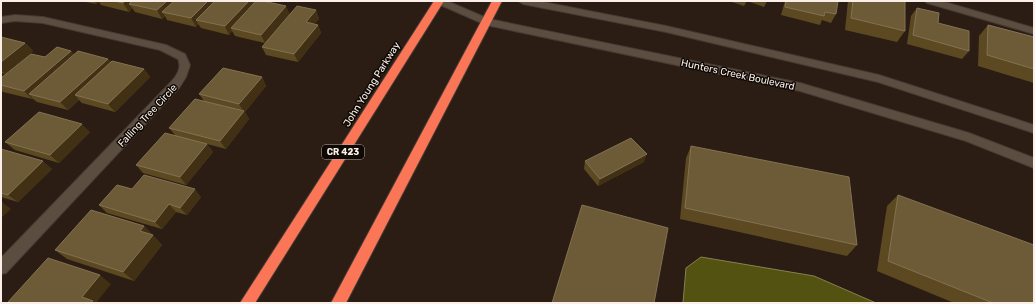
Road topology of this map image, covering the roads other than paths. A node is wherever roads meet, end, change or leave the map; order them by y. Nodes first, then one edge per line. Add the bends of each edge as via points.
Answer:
1 (439, 1) edge
2 (497, 1) edge
3 (523, 1) edge
4 (930, 1) edge
5 (1, 20) edge
6 (486, 22) junction
7 (1034, 31) edge
8 (1034, 129) edge
9 (1034, 163) edge
10 (1, 268) edge
11 (247, 303) edge
12 (338, 303) edge

1 - 6 street, Hunters Creek Boulevard
1 - 11 highway, John Young Parkway / CR 423
2 - 6 highway
3 - 8 street via 666,29 879,79
4 - 7 street
5 - 10 street, Falling Tree Circle via 43,20 162,47 179,53 185,62 185,68 175,85
6 - 9 street, Hunters Creek Boulevard via 800,87 969,138
6 - 12 highway

